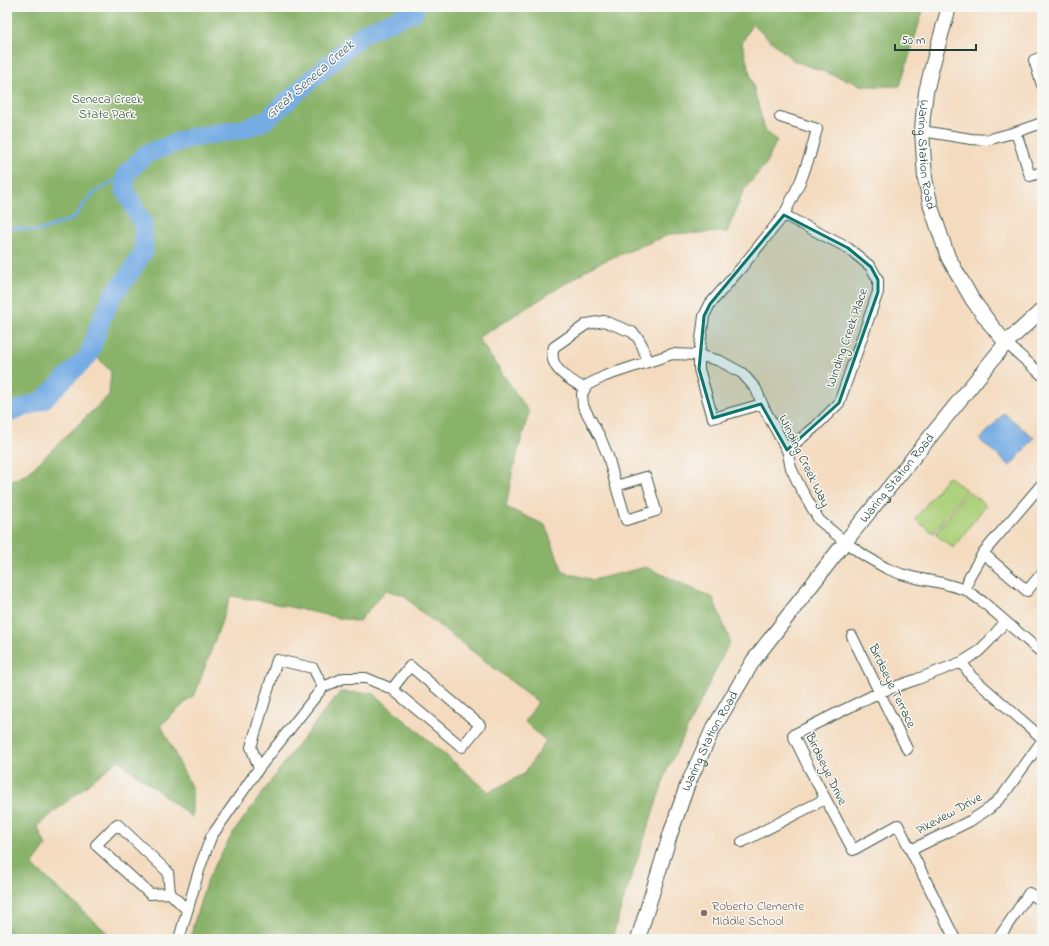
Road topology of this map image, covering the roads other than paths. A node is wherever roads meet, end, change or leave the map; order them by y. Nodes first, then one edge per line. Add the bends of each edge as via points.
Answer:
1 (948, 13) edge
2 (1042, 57) edge
3 (1042, 85) edge
4 (780, 117) dead end
5 (1042, 123) edge
6 (922, 131) junction
7 (1016, 132) junction
8 (1042, 172) edge
9 (784, 215) junction
10 (1042, 310) edge
11 (1006, 343) junction
12 (699, 355) junction
13 (648, 362) junction
14 (1042, 375) edge
15 (585, 389) junction
16 (762, 404) junction
17 (787, 450) junction
18 (1042, 484) edge
19 (616, 486) junction
20 (845, 542) junction
21 (983, 553) junction
22 (1042, 573) edge
23 (966, 590) junction
24 (1005, 622) junction
25 (852, 636) dead end
26 (1042, 653) edge
27 (962, 662) junction
28 (323, 687) junction
29 (392, 689) junction
30 (880, 692) junction
31 (1042, 738) edge
32 (1042, 741) edge
33 (908, 749) dead end
34 (259, 768) junction
35 (825, 799) junction
36 (742, 842) dead end
37 (911, 850) junction
38 (170, 893) junction
39 (1042, 901) edge
40 (187, 910) junction
41 (179, 939) edge
42 (638, 939) edge
43 (955, 939) edge
44 (998, 939) edge

1 - 6 street, Waring Station Road via 926,92
2 - 3 street via 1034,60
4 - 9 street via 817,129 803,174
5 - 7 street
6 - 7 street via 987,140
6 - 11 street, Waring Station Road via 925,178 931,207 948,257 972,299
7 - 8 street via 1030,176
9 - 12 street via 710,304 704,316
9 - 17 street, Winding Creek Place via 848,248 871,267 878,280 878,292 839,403
10 - 11 street
11 - 14 street
11 - 20 street, Waring Station Road
12 - 13 street, Winding Creek Way via 672,354
12 - 16 street, Winding Creek Way via 720,361 742,373 756,389
12 - 16 street via 698,369 713,418
13 - 15 street, Winding Creek Way via 605,376 587,385
13 - 15 street via 640,341 632,332 604,321 587,324 554,347 552,353 559,371
15 - 19 street via 582,394 583,406 608,456
16 - 17 street, Winding Creek Way
17 - 20 street, Winding Creek Way via 791,468 819,520
18 - 21 street
19 - 19 street via 646,477 656,511 626,520
20 - 23 street, Winding Creek Way via 894,571
20 - 42 street, Waring Station Road via 753,661 712,731 671,832
21 - 22 street via 1027,591
21 - 23 street via 969,578
23 - 24 street, Winding Creek Way
24 - 26 street, Winding Creek Way
24 - 27 street, Birdseye Drive via 978,652
25 - 30 street, Birdseye Terrace
27 - 30 street, Birdseye Drive
27 - 31 street via 971,676
28 - 29 street via 344,678 366,678
28 - 34 street
28 - 34 street via 313,668 277,660 251,747
29 - 29 street via 462,747 480,725 410,666
30 - 33 street, Birdseye Terrace
30 - 35 street, Birdseye Drive via 794,735
32 - 37 street, Pikeview Drive via 1004,794 990,808 970,821
34 - 40 street via 211,838
35 - 36 street
35 - 37 street, Birdseye Drive via 853,850 898,826
37 - 43 street, Birdseye Drive
38 - 38 street via 168,872 117,824 96,845 150,894
38 - 40 street
39 - 44 street via 1029,893
40 - 41 street

